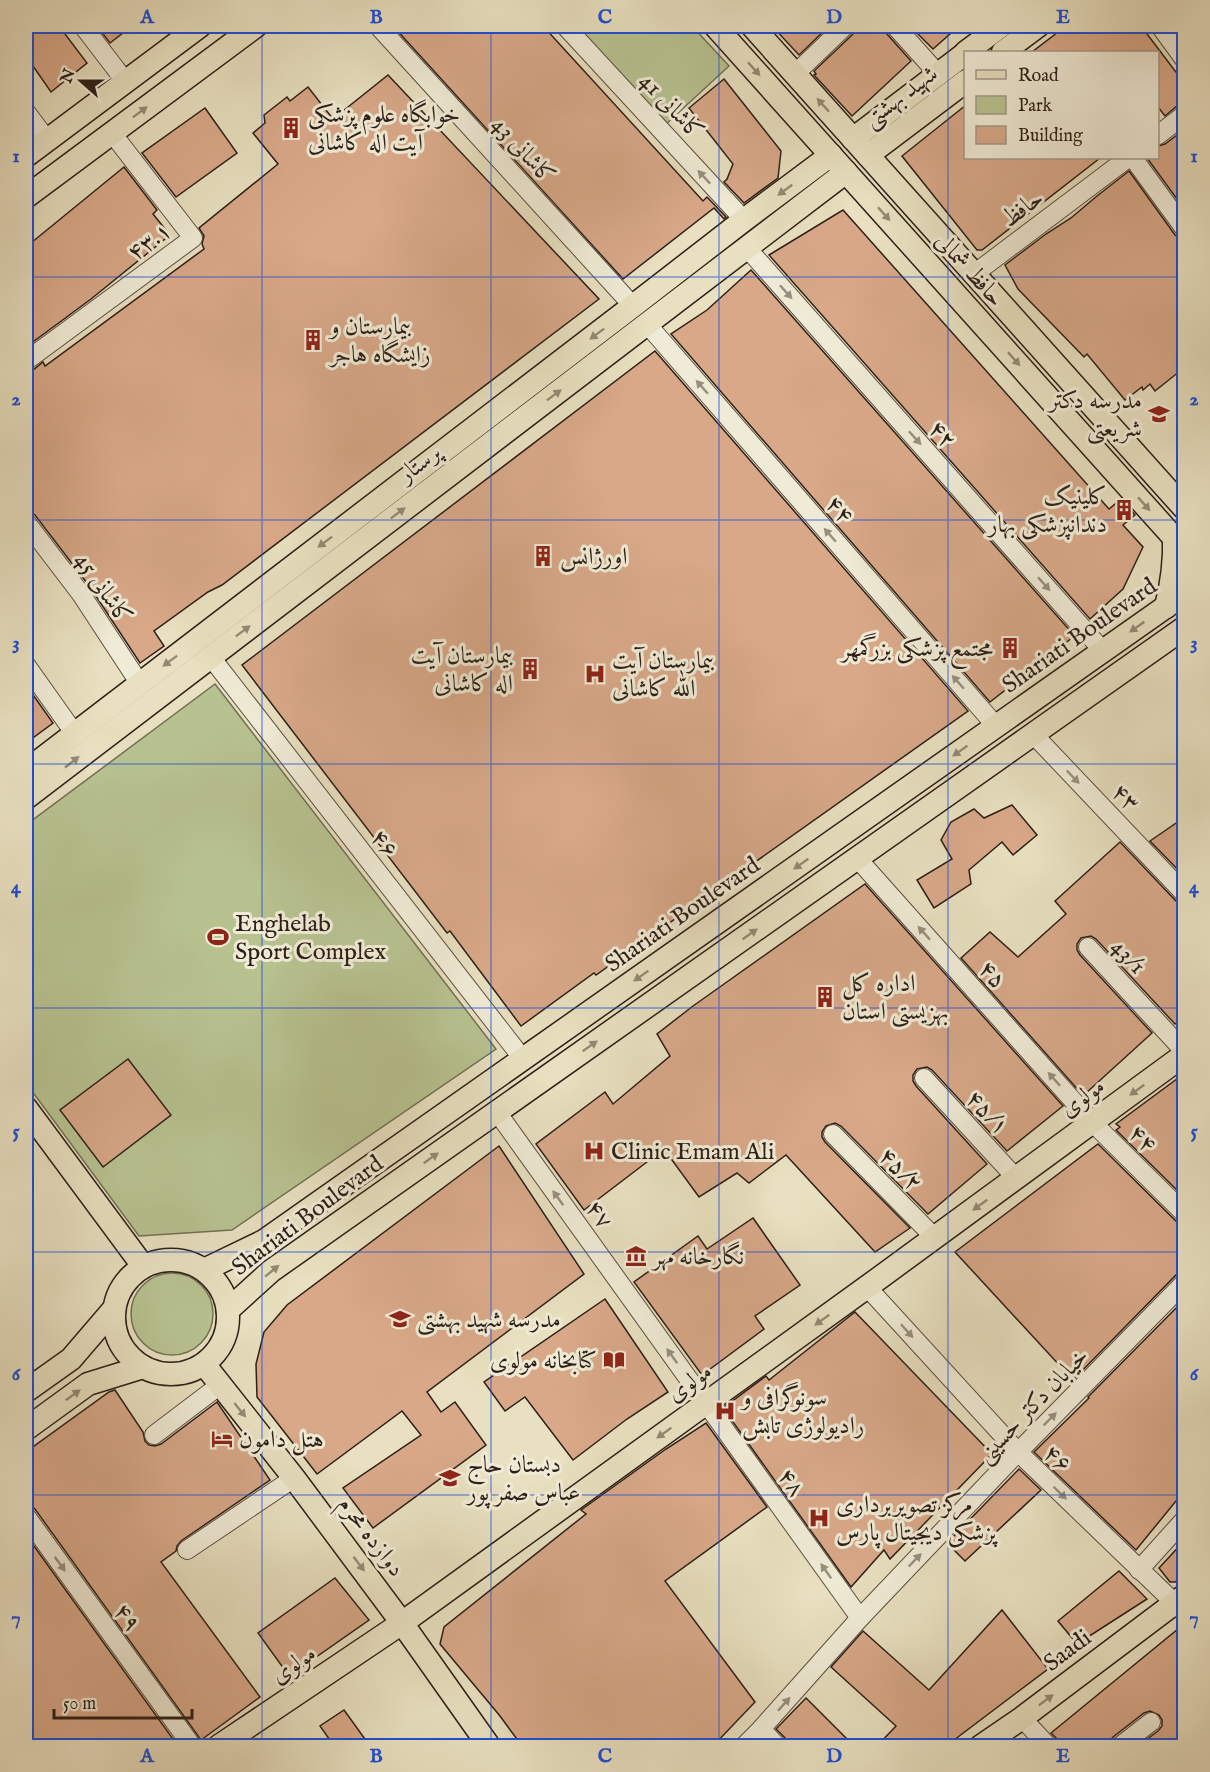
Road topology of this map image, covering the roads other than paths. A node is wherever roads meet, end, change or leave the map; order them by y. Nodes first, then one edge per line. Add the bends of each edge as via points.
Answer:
1 (84, 26) edge
2 (200, 26) edge
3 (256, 26) edge
4 (378, 26) edge
5 (565, 26) edge
6 (715, 26) edge
7 (752, 26) edge
8 (846, 26) edge
9 (895, 26) edge
10 (1038, 26) edge
11 (1160, 26) edge
12 (996, 27) edge
13 (968, 51) edge
14 (1004, 51) edge
15 (964, 54) edge
16 (1185, 59) edge
17 (795, 74) junction
18 (938, 74) junction
19 (125, 81) junction
20 (964, 82) edge
21 (26, 112) edge
22 (1185, 115) edge
23 (68, 124) junction
24 (880, 132) junction
25 (112, 133) junction
26 (1159, 134) edge
27 (47, 140) junction
28 (861, 147) junction
29 (87, 151) junction
30 (26, 156) edge
31 (1127, 159) edge
32 (1134, 159) edge
33 (839, 163) junction
34 (815, 181) junction
35 (26, 197) edge
36 (744, 220) junction
37 (1185, 228) edge
38 (747, 248) junction
39 (974, 274) junction
40 (640, 315) junction
41 (26, 361) edge
42 (1185, 508) edge
43 (26, 522) edge
44 (1179, 543) edge
45 (1185, 594) edge
46 (1166, 607) junction
47 (1185, 628) edge
48 (1103, 651) junction
49 (210, 656) junction
50 (26, 665) edge
51 (140, 684) junction
52 (996, 726) junction
53 (75, 734) junction
54 (1033, 734) junction
55 (26, 771) edge
56 (26, 798) edge
57 (857, 858) junction
58 (1185, 893) edge
59 (1088, 947) dead end
60 (1185, 1053) edge
61 (523, 1059) junction
62 (924, 1078) dead end
63 (26, 1108) edge
64 (496, 1112) junction
65 (1093, 1123) junction
66 (834, 1134) dead end
67 (1016, 1178) junction
68 (1185, 1213) edge
69 (935, 1238) junction
70 (143, 1266) junction
71 (204, 1270) junction
72 (1185, 1283) edge
73 (867, 1287) junction
74 (113, 1310) junction
75 (228, 1310) junction
76 (204, 1364) junction
77 (142, 1367) junction
78 (220, 1385) junction
79 (26, 1391) edge
80 (706, 1403) junction
81 (26, 1429) edge
82 (154, 1435) dead end
83 (1018, 1452) junction
84 (294, 1478) junction
85 (26, 1516) edge
86 (1185, 1520) edge
87 (187, 1550) dead end
88 (1139, 1570) junction
89 (1181, 1604) edge
90 (860, 1618) junction
91 (402, 1623) junction
92 (1022, 1718) junction
93 (1151, 1722) dead end
94 (761, 1729) junction
95 (192, 1746) edge
96 (219, 1746) edge
97 (489, 1746) edge
98 (744, 1746) edge
99 (777, 1746) edge
100 (981, 1746) edge
101 (1048, 1746) edge
102 (1120, 1746) edge

1 - 19 street
2 - 19 main road
25 -> 3 main road
4 - 40 street, کاشانی 43
36 -> 5 street, کاشانی 41
6 -> 33 main road, حافظ شمالی
7 - 17 main road, حافظ شمالی
8 - 17 street
9 - 18 street
10 - 14 main road
11 - 16 street
12 - 13 main road, شهید بهشتی
15 - 18 main road, شهید بهشتی
28 -> 17 main road, حافظ شمالی
18 - 24 main road, شهید بهشتی
19 - 23 main road
20 - 24 main road, شهید بهشتی
21 - 27 street
22 - 26 street
23 - 27 main road
23 - 29 main road
24 - 28 main road, شهید بهشتی
25 - 29 main road
25 - 41 street, ۴۳.۱ via 194,238
27 - 30 main road
28 - 39 main road, حافظ شمالی
29 - 35 main road
31 - 39 street, حافظ
32 - 37 street
33 - 34 main road, پرستار
33 -> 44 main road, حافظ شمالی
34 -> 36 main road, پرستار
34 - 38 main road, پرستار
36 - 40 main road, پرستار
38 - 40 main road, پرستار
38 -> 48 street, ۴۲
39 - 42 main road, حافظ شمالی
49 -> 40 main road, پرستار
40 -> 51 main road, پرستار
52 -> 40 street, ۴۴
43 - 51 street, کاشانی 45 via 81,594
44 - 46 main road
45 - 46 main road, Shariati Boulevard
46 -> 48 main road, Shariati Boulevard
47 - 54 main road, Shariati Boulevard
48 - 52 main road, Shariati Boulevard
56 -> 49 main road, پرستار
49 - 61 street, ۴۶
50 - 53 street
51 - 53 main road, پرستار
52 -> 61 main road, Shariati Boulevard
53 - 55 main road, پرستار
54 - 57 main road, Shariati Boulevard
54 -> 58 street, ۴۳
64 -> 57 main road, Shariati Boulevard
65 -> 57 street, ۴۵
59 - 60 street, 43/1
60 -> 65 main road, مولوی
61 - 71 main road, Shariati Boulevard via 264,1241
62 - 67 street, ۴۵/۱
63 - 70 main road
75 -> 64 main road, Shariati Boulevard via 271,1270
80 -> 64 street, ۴۷
65 - 67 main road, مولوی
65 - 68 street, ۴۴
66 - 69 street, ۴۵/۲
67 -> 69 main road, مولوی
69 - 73 main road, مولوی
70 - 71 main road via 178,1259
70 - 74 main road via 126,1281
71 - 75 main road via 224,1294
83 -> 72 street, خیابان دکتر حسینی
73 -> 80 main road, مولوی
73 -> 83 street, ۴۶
74 - 77 main road via 119,1344
74 - 79 main road via 71,1359
75 - 76 main road via 223,1340
76 - 77 main road via 174,1374
76 - 78 main road, دوازده محرم
81 -> 77 main road via 88,1384
78 - 82 street
78 -> 84 main road, دوازده محرم
90 -> 80 street, ۴۸
80 -> 91 main road, مولوی
83 -> 88 street, ۴۶
90 -> 83 street, خیابان دکتر حسینی
84 - 87 street
84 -> 91 main road, دوازده محرم
85 -> 95 street, ۴۹
86 - 88 street
88 - 89 street, ۴۶
92 -> 89 main road, Saadi
94 -> 90 street, خیابان دکتر حسینی
91 - 96 main road, مولوی
91 - 97 main road, دوازده محرم
92 - 100 main road, Saadi
92 - 101 street
93 - 102 street
94 - 98 street, خیابان دکتر حسینی
94 - 99 street

